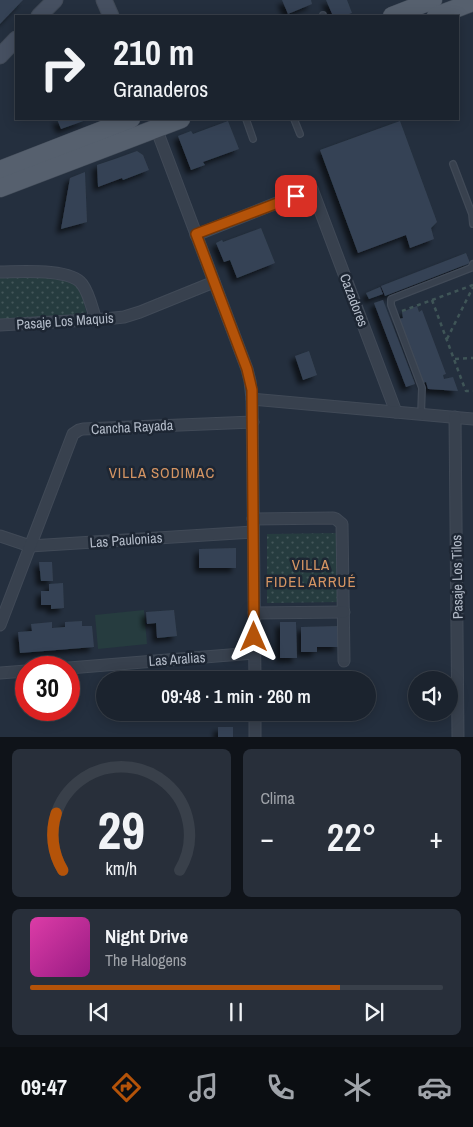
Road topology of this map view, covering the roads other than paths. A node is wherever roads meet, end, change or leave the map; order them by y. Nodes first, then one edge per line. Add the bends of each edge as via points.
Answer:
1 (55, 0) edge
2 (104, 0) edge
3 (433, 0) edge
4 (473, 2) edge
5 (40, 15) edge
6 (111, 15) edge
7 (395, 15) edge
8 (439, 15) edge
9 (15, 40) edge
10 (0, 56) edge
11 (128, 120) edge
12 (176, 120) edge
13 (246, 120) edge
14 (294, 120) edge
15 (154, 124) edge
16 (300, 134) dead end
17 (253, 139) dead end
18 (453, 164) dead end
19 (0, 170) edge
20 (0, 188) edge
21 (473, 224) edge
22 (196, 234) junction
23 (473, 264) edge
24 (0, 272) edge
25 (214, 282) junction
26 (96, 320) junction
27 (0, 325) edge
28 (252, 398) junction
29 (396, 412) junction
30 (421, 414) junction
31 (455, 417) junction
32 (473, 419) edge
33 (252, 422) junction
34 (253, 519) junction
35 (254, 532) junction
36 (0, 536) edge
37 (30, 546) junction
38 (254, 612) junction
39 (344, 612) junction
40 (0, 625) edge
41 (254, 653) junction
42 (344, 661) dead end
43 (80, 667) edge
44 (255, 671) edge
45 (15, 672) edge
46 (0, 673) edge
47 (255, 721) edge
48 (255, 737) edge
49 (458, 737) edge

1 - 5 street
2 - 6 street
3 - 7 main road
4 - 8 main road
9 - 10 street
11 - 19 main road
12 - 15 main road
13 - 17 lane
14 - 16 lane
15 - 20 main road
15 - 22 street
18 - 21 lane
22 - 25 street
22 - 29 street, Cazadores via 312,189
23 - 30 lane via 471,268 391,299 422,388
24 - 26 street via 55,273 75,278 84,288
25 - 26 street, Pasaje Los Maquis via 132,314
25 - 28 street via 247,369
26 - 27 street, Pasaje Los Maquis
28 - 29 street
28 - 33 street
29 - 30 street
30 - 31 street
31 - 32 street
31 - 49 street, Pasaje Los Tilos
33 - 34 street
33 - 37 street, Cancha Rayada via 76,431
34 - 35 street
34 - 39 street via 333,518 340,521 343,528
35 - 37 street, Las Paulonias
35 - 38 street
36 - 37 street, Las Paulonias
37 - 40 street
38 - 39 street
38 - 41 street
39 - 42 street
41 - 43 street, Las Aralias
41 - 44 street
45 - 46 street
47 - 48 street

